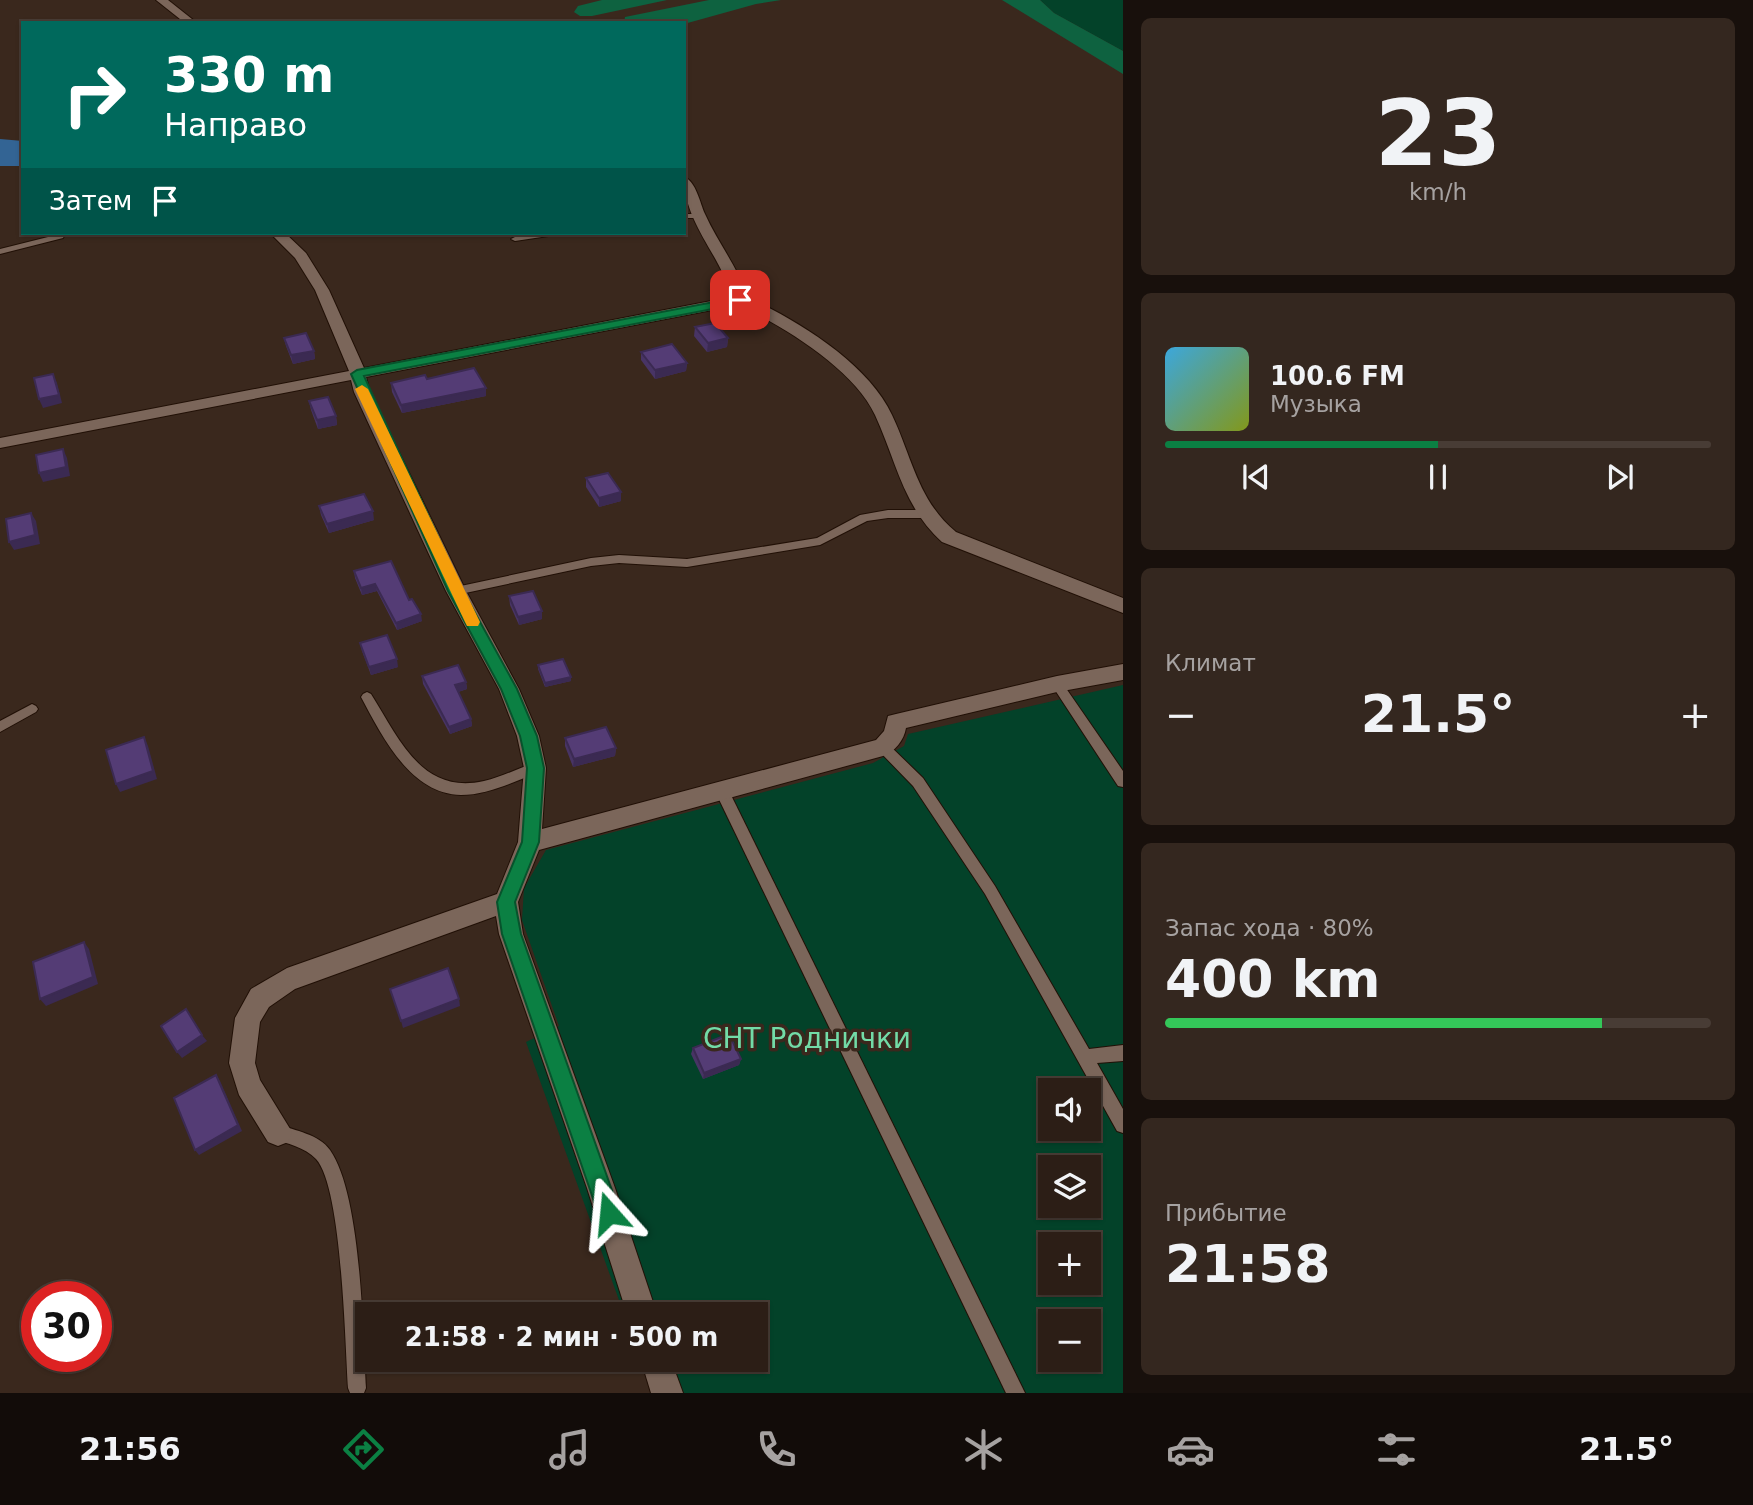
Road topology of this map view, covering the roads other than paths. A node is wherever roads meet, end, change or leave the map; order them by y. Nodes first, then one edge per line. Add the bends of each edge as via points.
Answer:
1 (161, 0) edge
2 (189, 21) edge
3 (686, 190) edge
4 (692, 216) edge
5 (279, 235) edge
6 (542, 235) edge
7 (60, 236) dead end
8 (515, 239) dead end
9 (0, 252) edge
10 (740, 300) junction
11 (357, 374) junction
12 (0, 443) edge
13 (926, 514) junction
14 (456, 591) junction
15 (1123, 606) edge
16 (1123, 673) edge
17 (1057, 684) junction
18 (368, 697) dead end
19 (32, 709) dead end
20 (0, 727) edge
21 (883, 747) junction
22 (535, 768) junction
23 (1123, 782) edge
24 (721, 789) junction
25 (530, 842) junction
26 (506, 902) junction
27 (1123, 1053) edge
28 (1086, 1057) junction
29 (1123, 1125) edge
30 (278, 1132) joint
31 (638, 1302) edge
32 (660, 1372) edge
33 (357, 1388) dead end
34 (667, 1393) edge
35 (1016, 1393) edge

1 - 2 street
3 - 4 street
4 - 10 street via 728,266
5 - 11 street via 300,256 322,290
6 - 8 lane
7 - 9 lane
10 - 11 street
10 - 13 street via 788,325 848,371 866,391 880,408
11 - 12 street
11 - 14 street
13 - 14 lane via 864,518 820,541 713,559 591,562
13 - 15 street via 935,528 949,537
14 - 22 street via 509,689
16 - 17 street
17 - 21 street via 896,722 894,734
17 - 23 lane
18 - 22 lane via 416,772 433,785 482,787
19 - 20 lane
21 - 24 street
21 - 28 lane via 918,782 990,890
22 - 25 street
24 - 25 street
24 - 35 lane
25 - 26 street
26 - 30 street via 287,980 260,998 248,1018 242,1063 249,1086
26 - 31 street via 511,934
27 - 28 lane
28 - 29 lane
30 - 33 lane via 308,1141 326,1156 335,1175 344,1217
32 - 34 street

